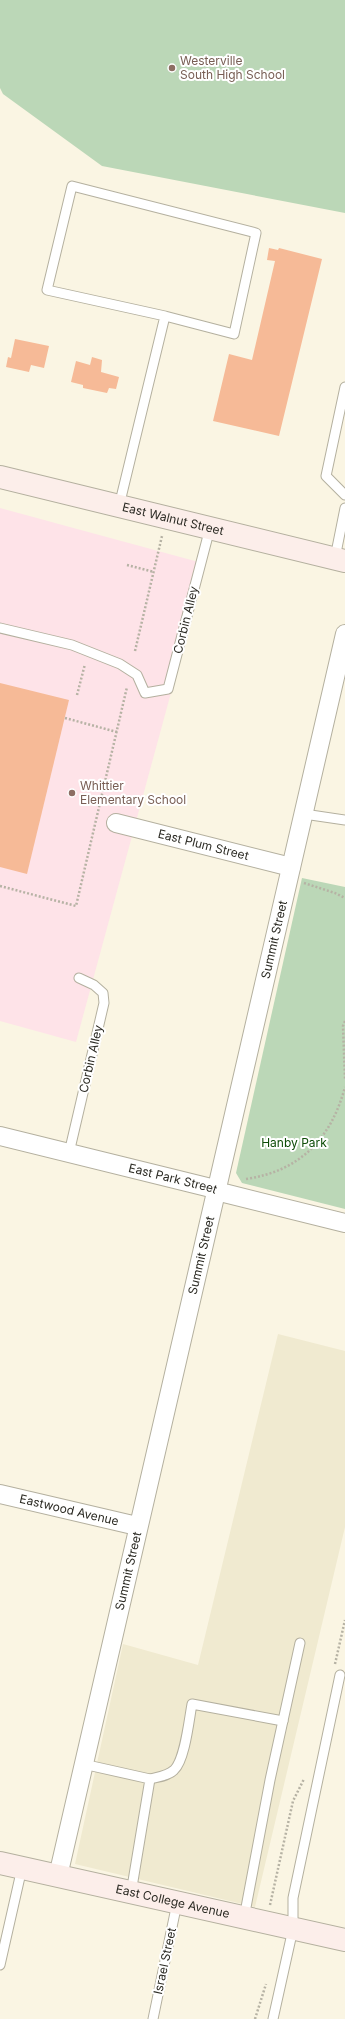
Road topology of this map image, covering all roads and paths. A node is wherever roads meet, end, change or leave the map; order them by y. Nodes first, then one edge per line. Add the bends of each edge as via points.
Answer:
1 (165, 316) junction
2 (345, 387) edge
3 (0, 477) edge
4 (345, 495) edge
5 (119, 506) junction
6 (345, 508) edge
7 (210, 528) junction
8 (162, 535) dead end
9 (340, 560) edge
10 (127, 565) dead end
11 (154, 572) junction
12 (0, 628) edge
13 (345, 634) edge
14 (136, 651) dead end
15 (92, 663) dead end
16 (128, 682) dead end
17 (77, 694) dead end
18 (65, 718) dead end
19 (117, 732) junction
20 (304, 814) junction
21 (345, 820) edge
22 (116, 822) dead end
23 (294, 875) junction
24 (0, 886) edge
25 (345, 898) edge
26 (79, 978) dead end
27 (345, 1021) edge
28 (345, 1079) edge
29 (345, 1087) edge
30 (0, 1136) edge
31 (69, 1153) junction
32 (242, 1180) dead end
33 (217, 1190) junction
34 (345, 1223) edge
35 (0, 1494) edge
36 (137, 1526) junction
37 (300, 1644) dead end
38 (340, 1675) dead end
39 (283, 1721) junction
40 (83, 1764) junction
41 (150, 1779) junction
42 (0, 1863) edge
43 (22, 1868) junction
44 (58, 1876) junction
45 (131, 1893) junction
46 (177, 1903) junction
47 (244, 1918) junction
48 (293, 1929) junction
49 (345, 1940) edge
50 (0, 1965) edge
51 (268, 1977) dead end
52 (153, 2019) edge
53 (255, 2019) edge
54 (273, 2019) edge

1 - 1 lane via 234,334 256,233 72,186 47,290
1 - 5 lane
2 - 4 lane via 326,476
3 - 5 street, East Walnut Street
5 - 7 street, East Walnut Street
6 - 9 lane
7 - 9 street, East Walnut Street
7 - 12 lane, Corbin Alley via 168,689 145,693 137,675 120,664 72,645
8 - 11 path
10 - 11 path
11 - 14 path
13 - 20 street, Summit Street
15 - 17 path via 85,662
16 - 19 path
18 - 19 path
19 - 24 path via 76,906
20 - 21 lane
20 - 23 street, Summit Street
22 - 23 street, East Plum Street
23 - 25 path
23 - 33 street, Summit Street
26 - 31 lane, Corbin Alley via 94,985 103,993 104,1004
27 - 28 path
29 - 32 path via 340,1108 312,1149 286,1168
30 - 31 street, East Park Street
31 - 33 street, East Park Street
33 - 34 street, East Park Street
33 - 36 street, Summit Street
35 - 36 street, Eastwood Avenue
36 - 40 street, Summit Street
37 - 39 lane
38 - 48 lane via 293,1898
39 - 41 lane via 192,1704 180,1762 167,1775
39 - 47 lane
40 - 41 lane
40 - 44 street, Summit Street
41 - 45 lane
42 - 43 street, East College Avenue
43 - 44 street, East College Avenue
43 - 50 lane
44 - 45 street, East College Avenue
45 - 46 street, East College Avenue
46 - 47 street, East College Avenue
46 - 52 lane, Israel Street
47 - 48 street, East College Avenue
48 - 49 street, East College Avenue
48 - 54 lane
51 - 53 path

